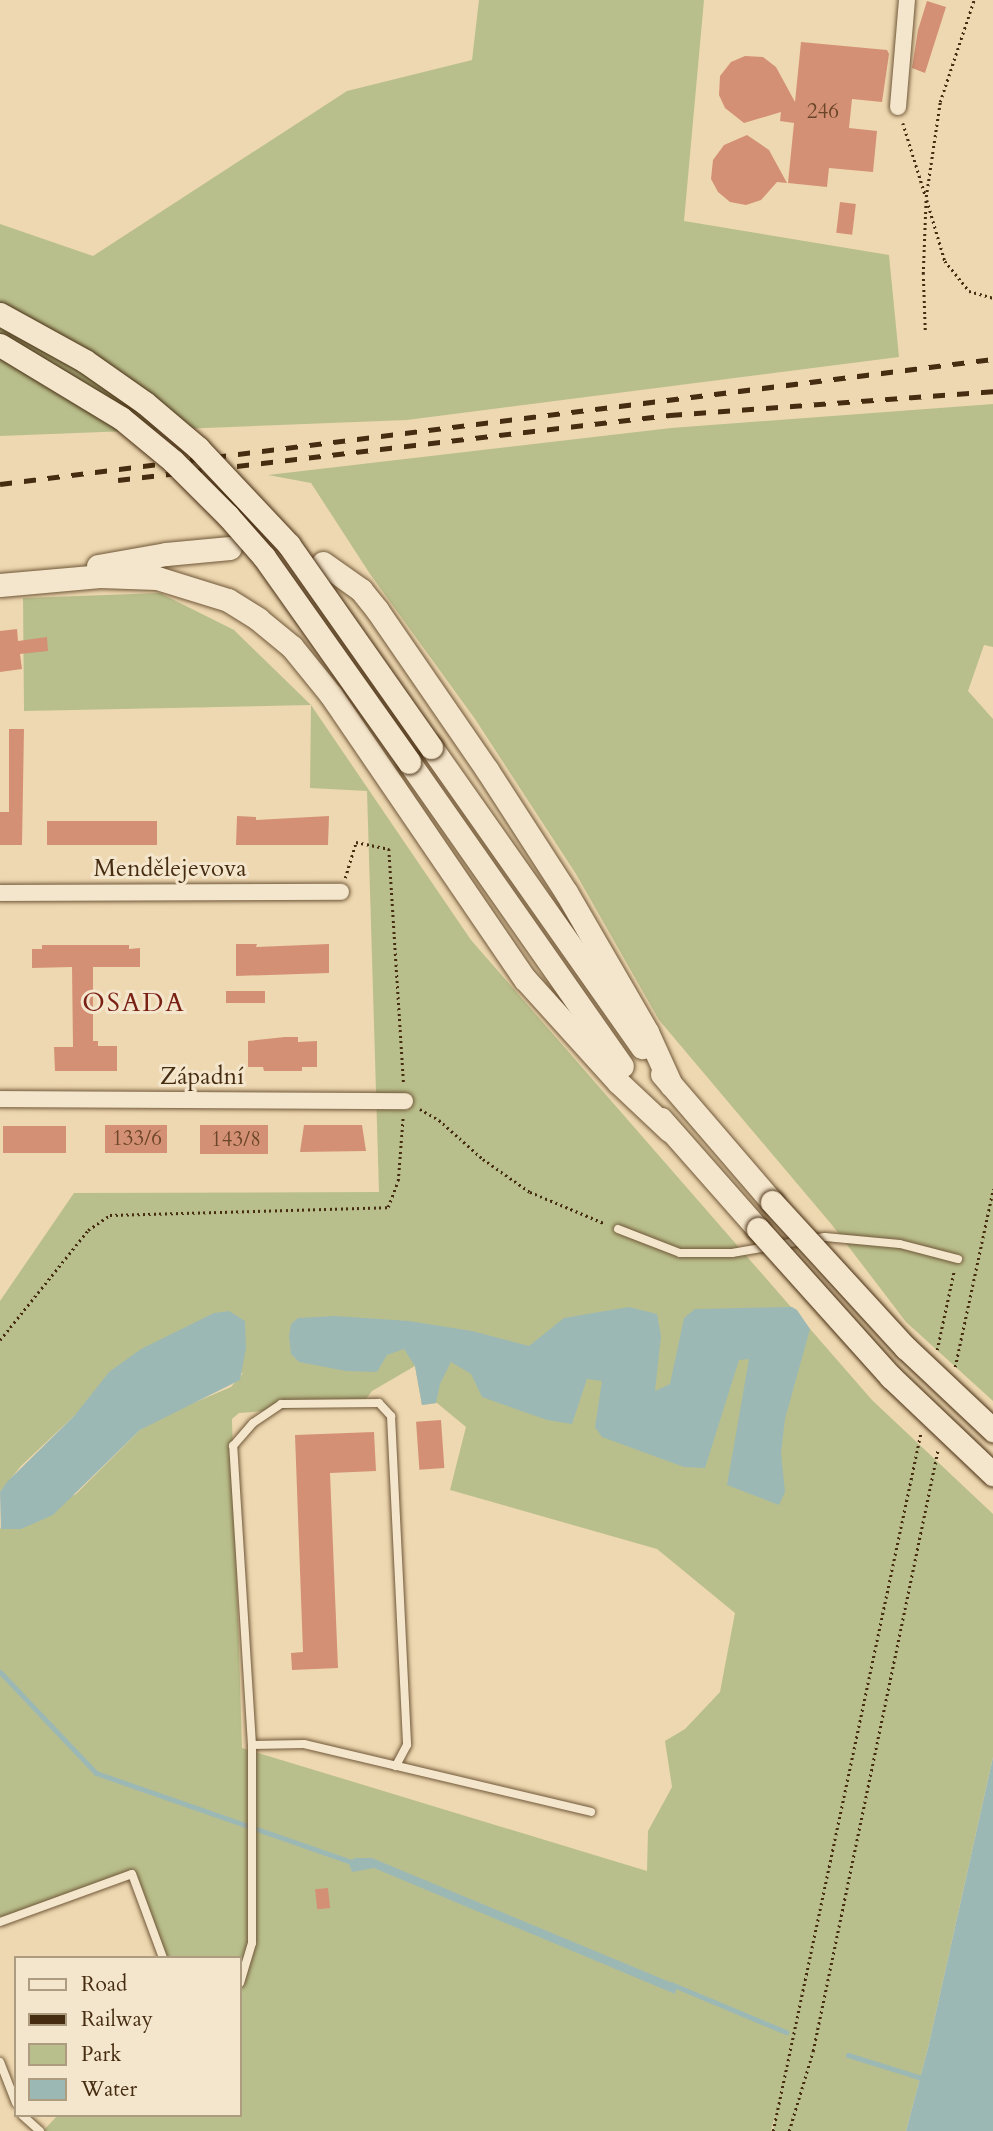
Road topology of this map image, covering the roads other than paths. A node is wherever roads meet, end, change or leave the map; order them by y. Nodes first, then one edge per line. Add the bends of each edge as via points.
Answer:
1 (907, 0) edge
2 (898, 107) road end
3 (0, 314) edge
4 (0, 345) edge
5 (230, 548) dead end
6 (323, 563) dead end
7 (0, 584) edge
8 (341, 892) road end
9 (0, 893) edge
10 (671, 1085) junction
11 (0, 1099) edge
12 (405, 1101) road end
13 (670, 1131) junction
14 (618, 1229) road end
15 (958, 1259) road end
16 (993, 1430) edge
17 (993, 1474) edge
18 (252, 1745) junction
19 (396, 1766) junction
20 (591, 1812) dead end
21 (0, 1922) edge
22 (162, 1956) edge
23 (242, 1976) edge
24 (0, 2062) edge
25 (12, 2080) edge
26 (24, 2117) edge
27 (40, 2131) edge

1 - 2 street
3 - 10 main road, bridge via 85,361 145,403 207,457 289,545 601,993
4 - 13 main road, bridge via 121,418 173,461 264,557 576,1006
5 - 7 main road via 166,554
6 - 10 main road via 360,590 377,611 487,770 566,892 647,1032
7 - 13 main road via 100,576 157,578 228,600 258,619 292,647 331,695 525,979 618,1082
8 - 9 street, Mendělejevova
10 - 16 main road, bridge via 906,1348
11 - 12 street, Západní
13 - 17 main road, bridge via 891,1377
14 - 15 lane via 680,1253 732,1253 824,1237 900,1244
18 - 19 lane via 304,1744
18 - 19 lane via 233,1446 253,1423 281,1404 379,1403 391,1416 407,1745
18 - 23 lane via 252,1942
19 - 20 lane
21 - 22 lane via 132,1874
24 - 25 lane
26 - 27 lane

